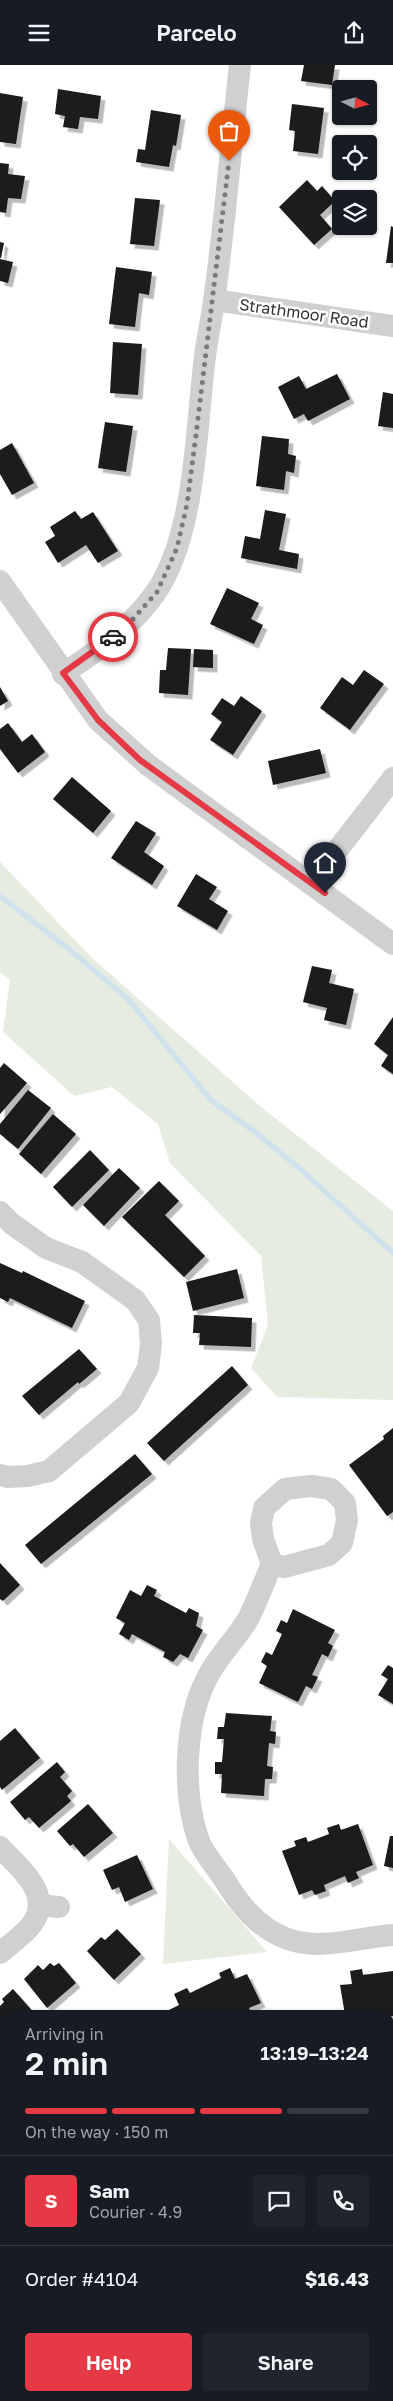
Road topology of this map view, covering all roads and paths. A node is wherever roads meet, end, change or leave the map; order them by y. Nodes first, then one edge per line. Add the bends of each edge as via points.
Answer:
1 (240, 65) edge
2 (214, 300) junction
3 (393, 326) edge
4 (0, 581) edge
5 (63, 673) junction
6 (393, 779) edge
7 (312, 883) junction
8 (393, 944) edge
9 (0, 1212) edge
10 (0, 1475) edge
11 (272, 1564) dead end
12 (0, 1847) edge
13 (393, 1935) edge
14 (0, 1953) edge

1 - 2 street
2 - 3 street, Strathmoor Road
2 - 5 street via 187,504 177,548 157,592 132,620 98,650
4 - 5 street
5 - 7 street via 98,720 140,760
6 - 7 street
7 - 8 street
9 - 10 street via 46,1249 82,1262 135,1300 149,1320 151,1344 148,1368 129,1403 49,1471 28,1476
11 - 13 street via 247,1620 206,1678 195,1713 187,1751 189,1790 199,1843 237,1900 265,1929 286,1939 307,1944 352,1942
12 - 14 street via 49,1906

